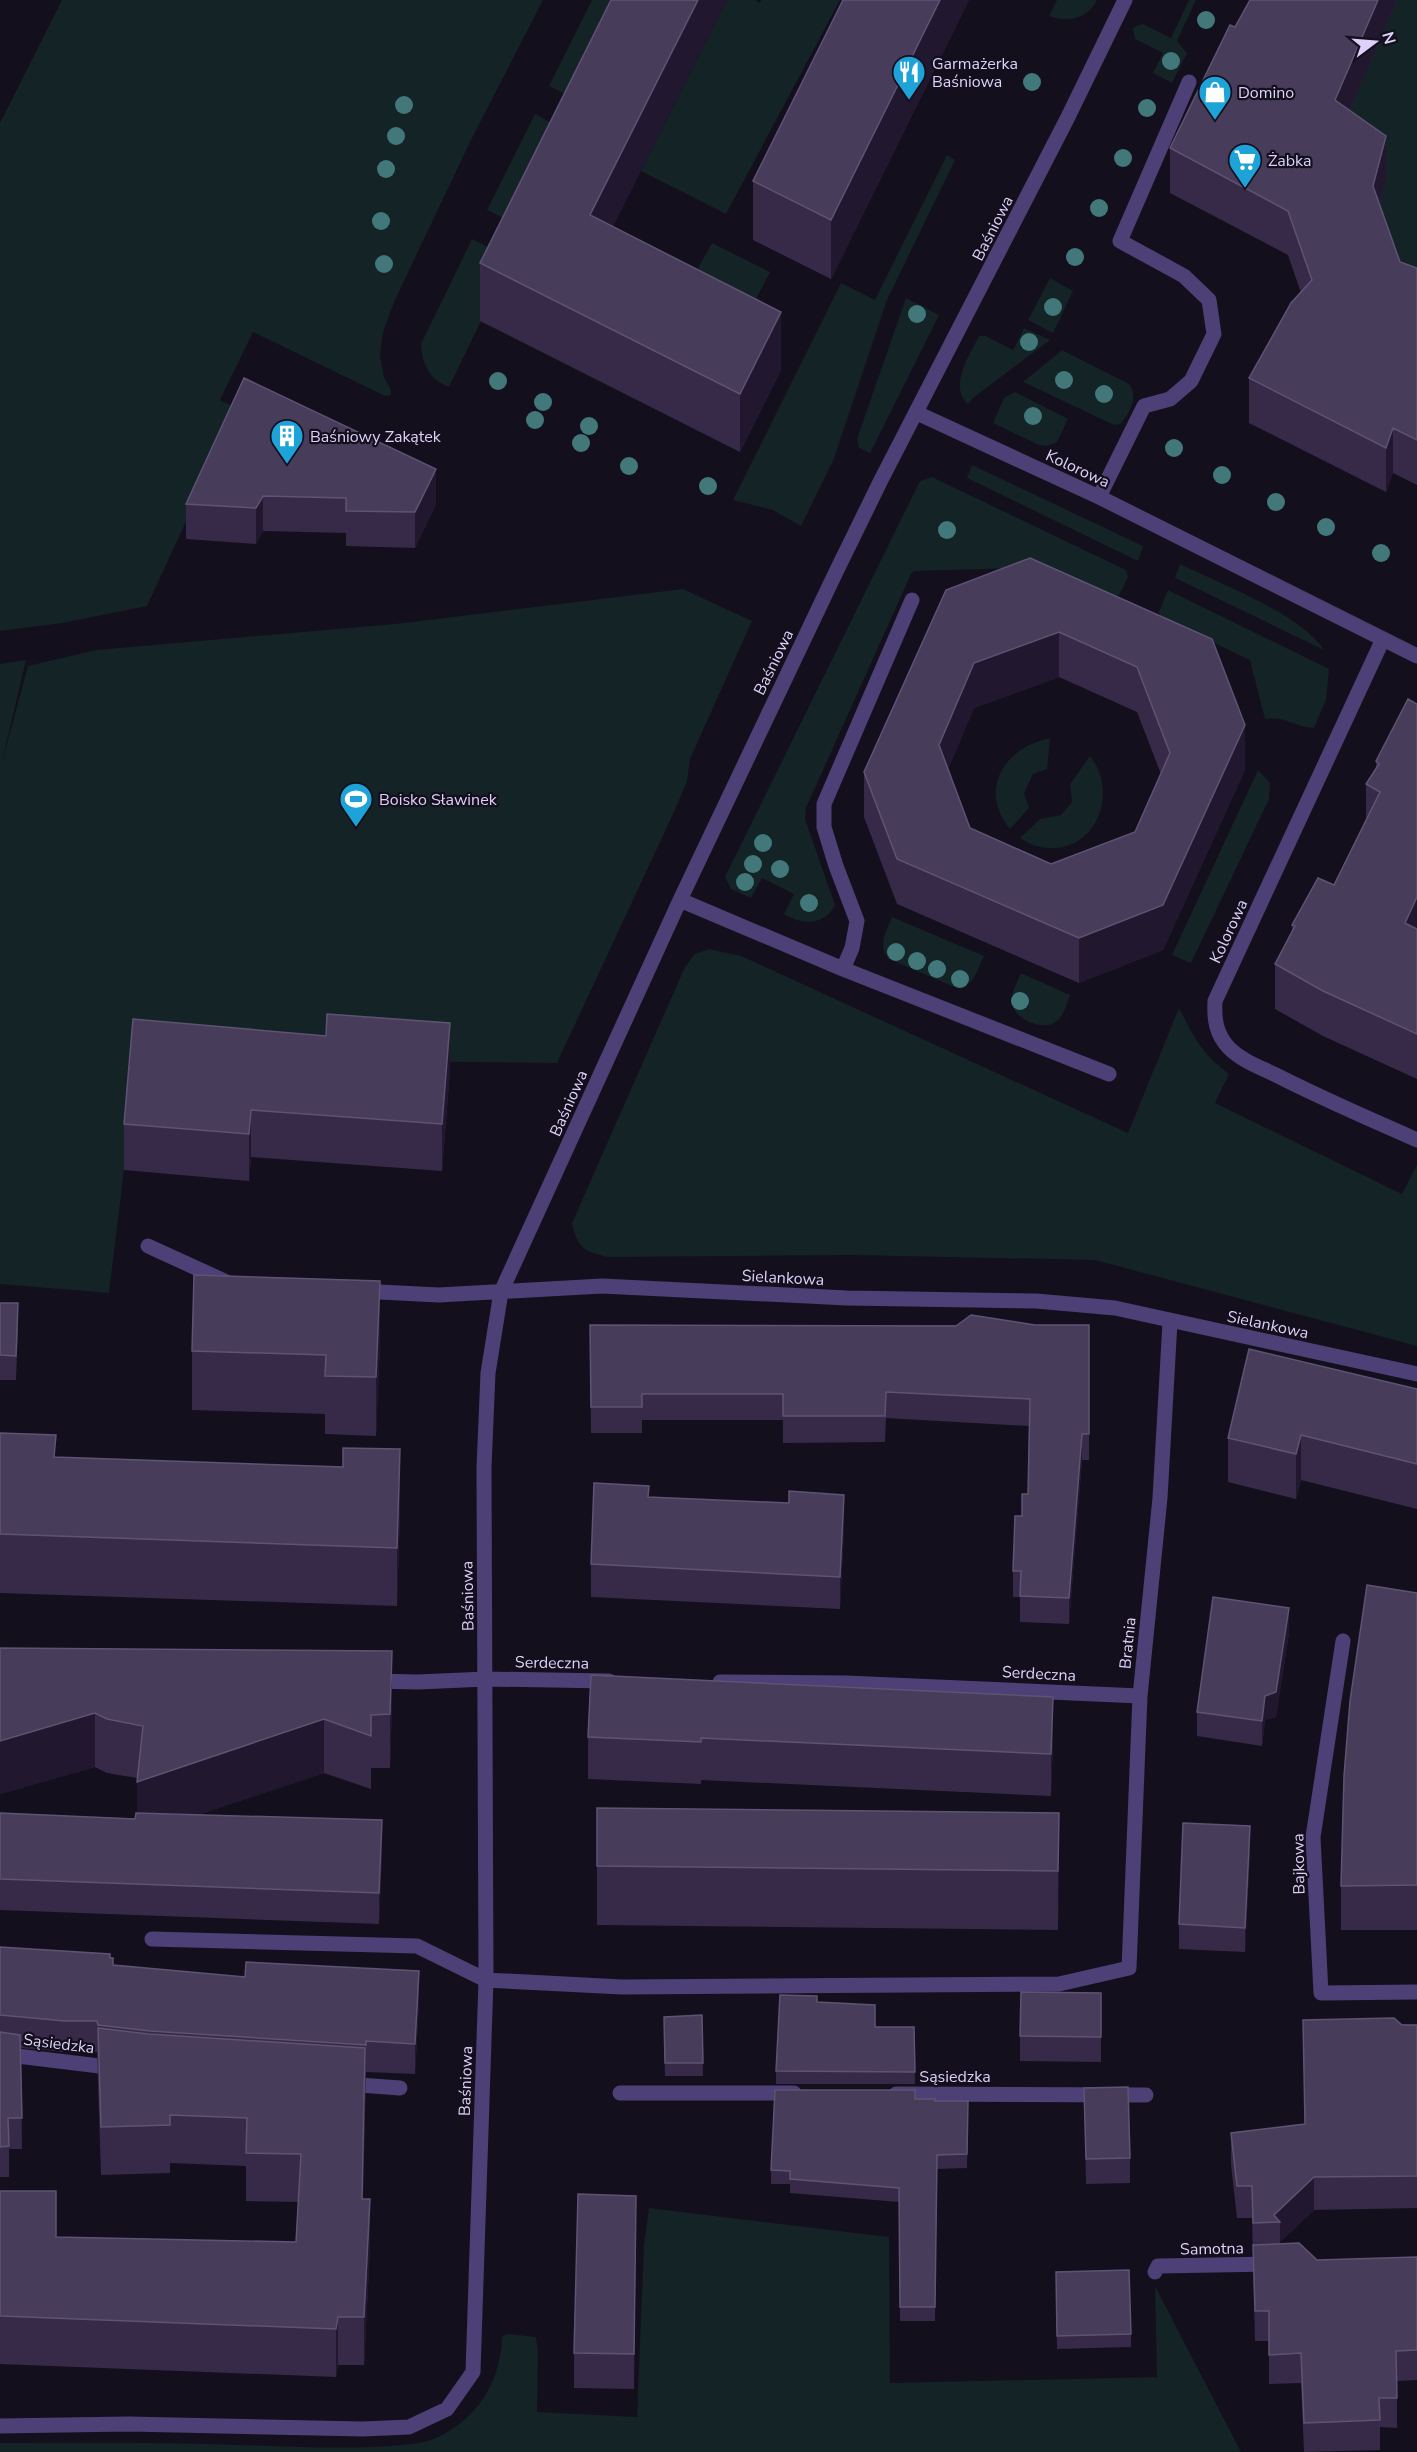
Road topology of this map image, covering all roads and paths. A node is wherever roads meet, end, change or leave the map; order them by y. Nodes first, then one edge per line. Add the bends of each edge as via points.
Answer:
1 (1125, 0) edge
2 (1189, 82) dead end
3 (917, 413) junction
4 (1099, 497) junction
5 (912, 600) dead end
6 (1383, 639) junction
7 (1417, 656) edge
8 (680, 900) junction
9 (843, 969) junction
10 (1109, 1074) dead end
11 (1417, 1140) edge
12 (148, 1246) dead end
13 (244, 1285) edge
14 (347, 1290) edge
15 (501, 1292) junction
16 (1170, 1322) junction
17 (1417, 1374) edge
18 (1343, 1641) dead end
19 (486, 1679) junction
20 (358, 1680) edge
21 (626, 1681) edge
22 (707, 1682) edge
23 (1140, 1696) junction
24 (152, 1939) dead end
25 (486, 1980) junction
26 (1417, 1992) edge
27 (0, 2054) edge
28 (126, 2069) edge
29 (328, 2083) edge
30 (400, 2088) dead end
31 (620, 2093) dead end
32 (809, 2093) edge
33 (880, 2094) edge
34 (1146, 2095) dead end
35 (1290, 2264) edge
36 (1155, 2272) dead end
37 (0, 2426) edge

1 - 3 street, Baśniowa
2 - 4 street via 1120,241 1184,276 1209,300 1214,334 1191,381 1170,399 1144,406
3 - 4 street, Kolorowa
3 - 8 street, Baśniowa via 860,522
4 - 6 street, Kolorowa
5 - 9 street via 824,804 824,827 856,921 852,948
6 - 7 street, Kolorowa
6 - 11 street, Kolorowa via 1215,1001 1214,1017 1218,1032 1242,1058
8 - 9 street
8 - 15 street, Baśniowa
9 - 10 street
12 - 13 street via 232,1285
14 - 15 street, Sielankowa via 439,1295
15 - 16 street, Sielankowa via 602,1286 847,1299 1036,1301 1115,1308
15 - 19 street, Baśniowa via 486,1408
16 - 17 street, Sielankowa
16 - 23 street, Bratnia via 1160,1497
18 - 26 street, Bajkowa via 1314,1837 1321,1993
19 - 20 street, Serdeczna
19 - 21 street, Serdeczna
19 - 25 street, Baśniowa
22 - 23 street, Serdeczna via 846,1683
23 - 25 street, Bratnia via 1129,1968 1059,1984 622,1987
24 - 25 street via 417,1946
25 - 37 street, Baśniowa via 473,2372 447,2409 409,2427 363,2429 128,2424
27 - 28 street, Sąsiedzka
29 - 30 street
31 - 32 street
33 - 34 street, Sąsiedzka
35 - 36 street, Samotna via 1158,2266

